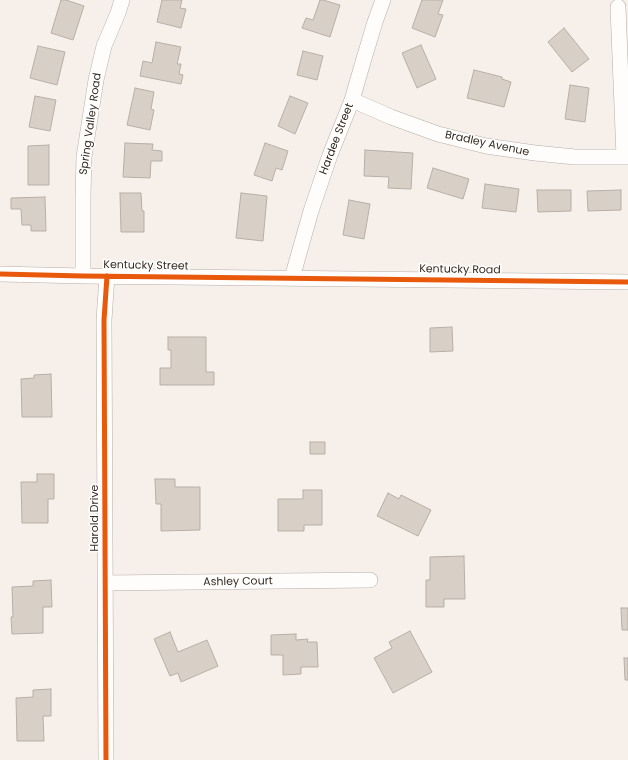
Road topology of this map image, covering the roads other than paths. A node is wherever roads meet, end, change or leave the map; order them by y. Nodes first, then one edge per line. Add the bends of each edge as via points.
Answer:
1 (122, 0) edge
2 (384, 0) edge
3 (618, 7) dead end
4 (352, 100) junction
5 (626, 157) edge
6 (0, 274) edge
7 (83, 276) junction
8 (107, 276) junction
9 (292, 278) junction
10 (628, 282) edge
11 (370, 580) dead end
12 (106, 583) junction
13 (106, 760) edge

1 - 7 street, Spring Valley Road via 104,46 84,157
2 - 4 street, Hardee Street
3 - 5 street
4 - 5 street, Bradley Avenue via 438,134 486,146 535,154
4 - 9 street, Hardee Street via 313,204
6 - 7 street, Kentucky Street
7 - 8 street, Kentucky Street
8 - 9 street, Kentucky Street
8 - 12 street, Harold Drive via 104,320
9 - 10 street, Kentucky Road
11 - 12 street, Ashley Court
12 - 13 street, Harold Drive

